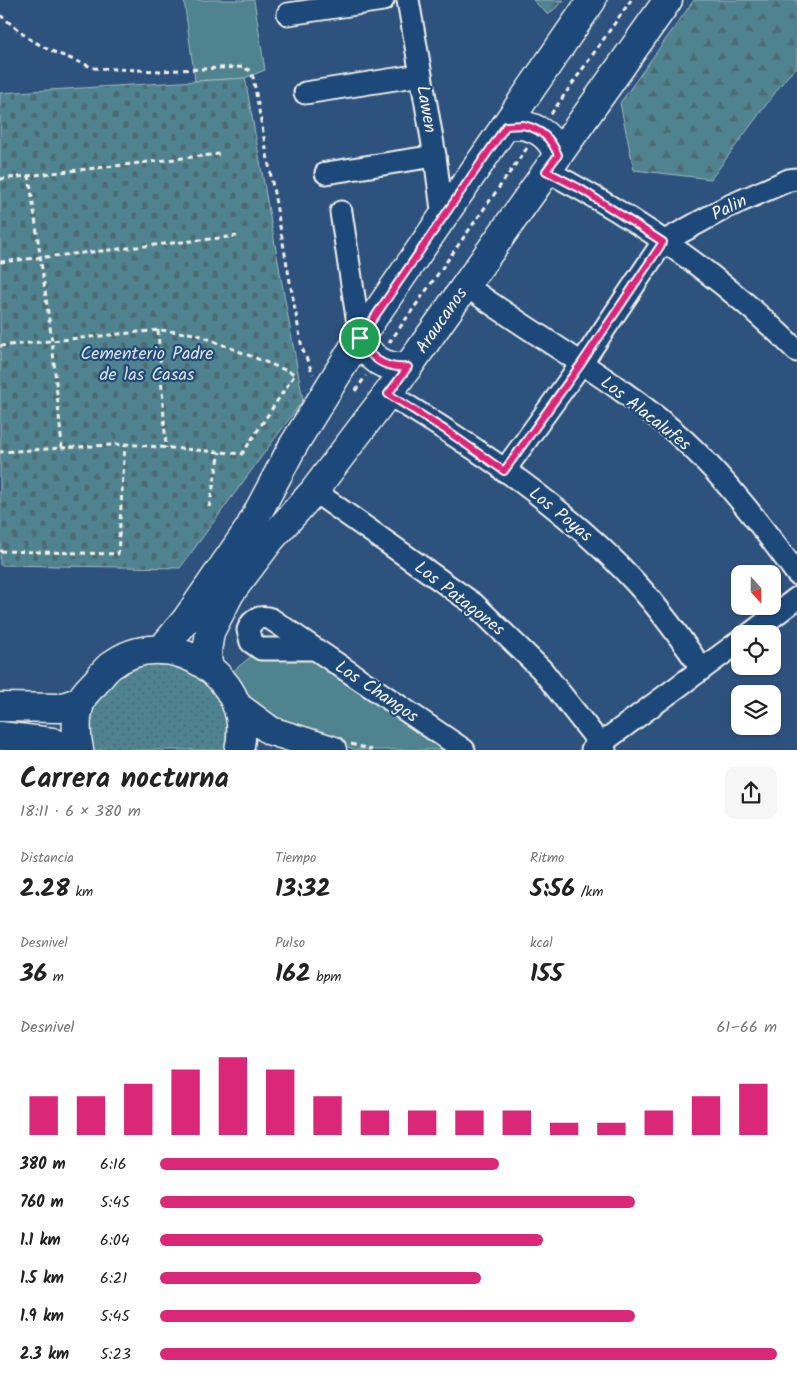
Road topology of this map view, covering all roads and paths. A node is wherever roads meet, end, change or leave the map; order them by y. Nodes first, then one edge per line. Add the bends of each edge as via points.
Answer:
1 (383, 0) edge
2 (408, 0) edge
3 (592, 0) edge
4 (631, 0) edge
5 (668, 0) edge
6 (288, 14) dead end
7 (0, 16) edge
8 (421, 75) junction
9 (305, 93) dead end
10 (506, 126) junction
11 (540, 131) junction
12 (219, 154) dead end
13 (435, 156) junction
14 (552, 163) junction
15 (326, 173) dead end
16 (29, 175) junction
17 (0, 179) edge
18 (794, 182) edge
19 (341, 212) dead end
20 (443, 218) junction
21 (238, 236) dead end
22 (663, 242) junction
23 (40, 257) junction
24 (0, 262) edge
25 (465, 285) junction
26 (158, 330) junction
27 (360, 338) junction
28 (52, 341) junction
29 (0, 346) edge
30 (797, 351) edge
31 (377, 361) junction
32 (581, 364) junction
33 (408, 367) junction
34 (341, 392) junction
35 (388, 394) junction
36 (125, 444) junction
37 (62, 447) junction
38 (166, 448) junction
39 (0, 452) edge
40 (220, 452) junction
41 (504, 471) junction
42 (314, 490) junction
43 (209, 507) dead end
44 (0, 551) edge
45 (797, 574) edge
46 (797, 598) edge
47 (762, 625) edge
48 (731, 648) edge
49 (315, 649) dead end
50 (161, 650) junction
51 (208, 666) junction
52 (702, 669) junction
53 (81, 701) junction
54 (0, 706) edge
55 (237, 706) junction
56 (0, 736) edge
57 (599, 748) edge
58 (71, 750) edge
59 (79, 750) edge
60 (239, 750) edge
61 (332, 750) edge
62 (464, 750) edge

1 - 6 street
2 - 8 street, Lawen
3 - 10 main road
4 - 11 path
5 - 14 main road, Araucanos
7 - 34 path via 49,50 94,68 159,71 242,67 249,70 253,77 302,348 314,376
8 - 9 street
8 - 13 street, Lawen
10 - 11 main road via 523,125
10 - 20 main road
11 - 14 main road via 551,141
11 - 31 path
12 - 16 path
13 - 15 street
13 - 20 street, Lawen
14 - 22 street via 581,189
14 - 25 main road, Araucanos
16 - 17 path
16 - 23 path
18 - 22 street, Palin via 727,207
19 - 27 street
20 - 27 main road
21 - 23 path
22 - 30 street via 728,289
22 - 32 street
23 - 24 path
23 - 28 path
25 - 32 street, Los Alacalufes
25 - 33 main road, Araucanos
26 - 28 path
26 - 38 path
26 - 40 path via 196,334 295,374 242,454
27 - 31 main road
27 - 34 main road
28 - 29 path
28 - 37 path
31 - 33 main road via 392,367
31 - 34 path
32 - 41 street
32 - 45 street, Los Alacalufes via 685,441 754,519
33 - 35 main road, Araucanos
34 - 50 main road via 293,446 229,560
35 - 41 street, Los Poyas
35 - 42 main road, Araucanos
36 - 37 path
36 - 38 path
36 - 44 path via 118,554
37 - 39 path
38 - 40 path
40 - 43 path
41 - 52 street, Los Poyas via 559,511 610,556 659,610
42 - 51 main road, Araucanos via 230,593 210,632
42 - 57 street, Los Patagones via 474,604 542,670
46 - 47 street
48 - 52 street
49 - 62 street, Los Changos
50 - 51 main road via 186,654
50 - 53 main road via 143,651 110,666
51 - 55 main road via 221,677
52 - 57 street
53 - 54 main road via 60,708
53 - 59 main road via 77,725
55 - 60 main road via 241,725
55 - 61 main road via 276,734
56 - 58 main road via 52,742

